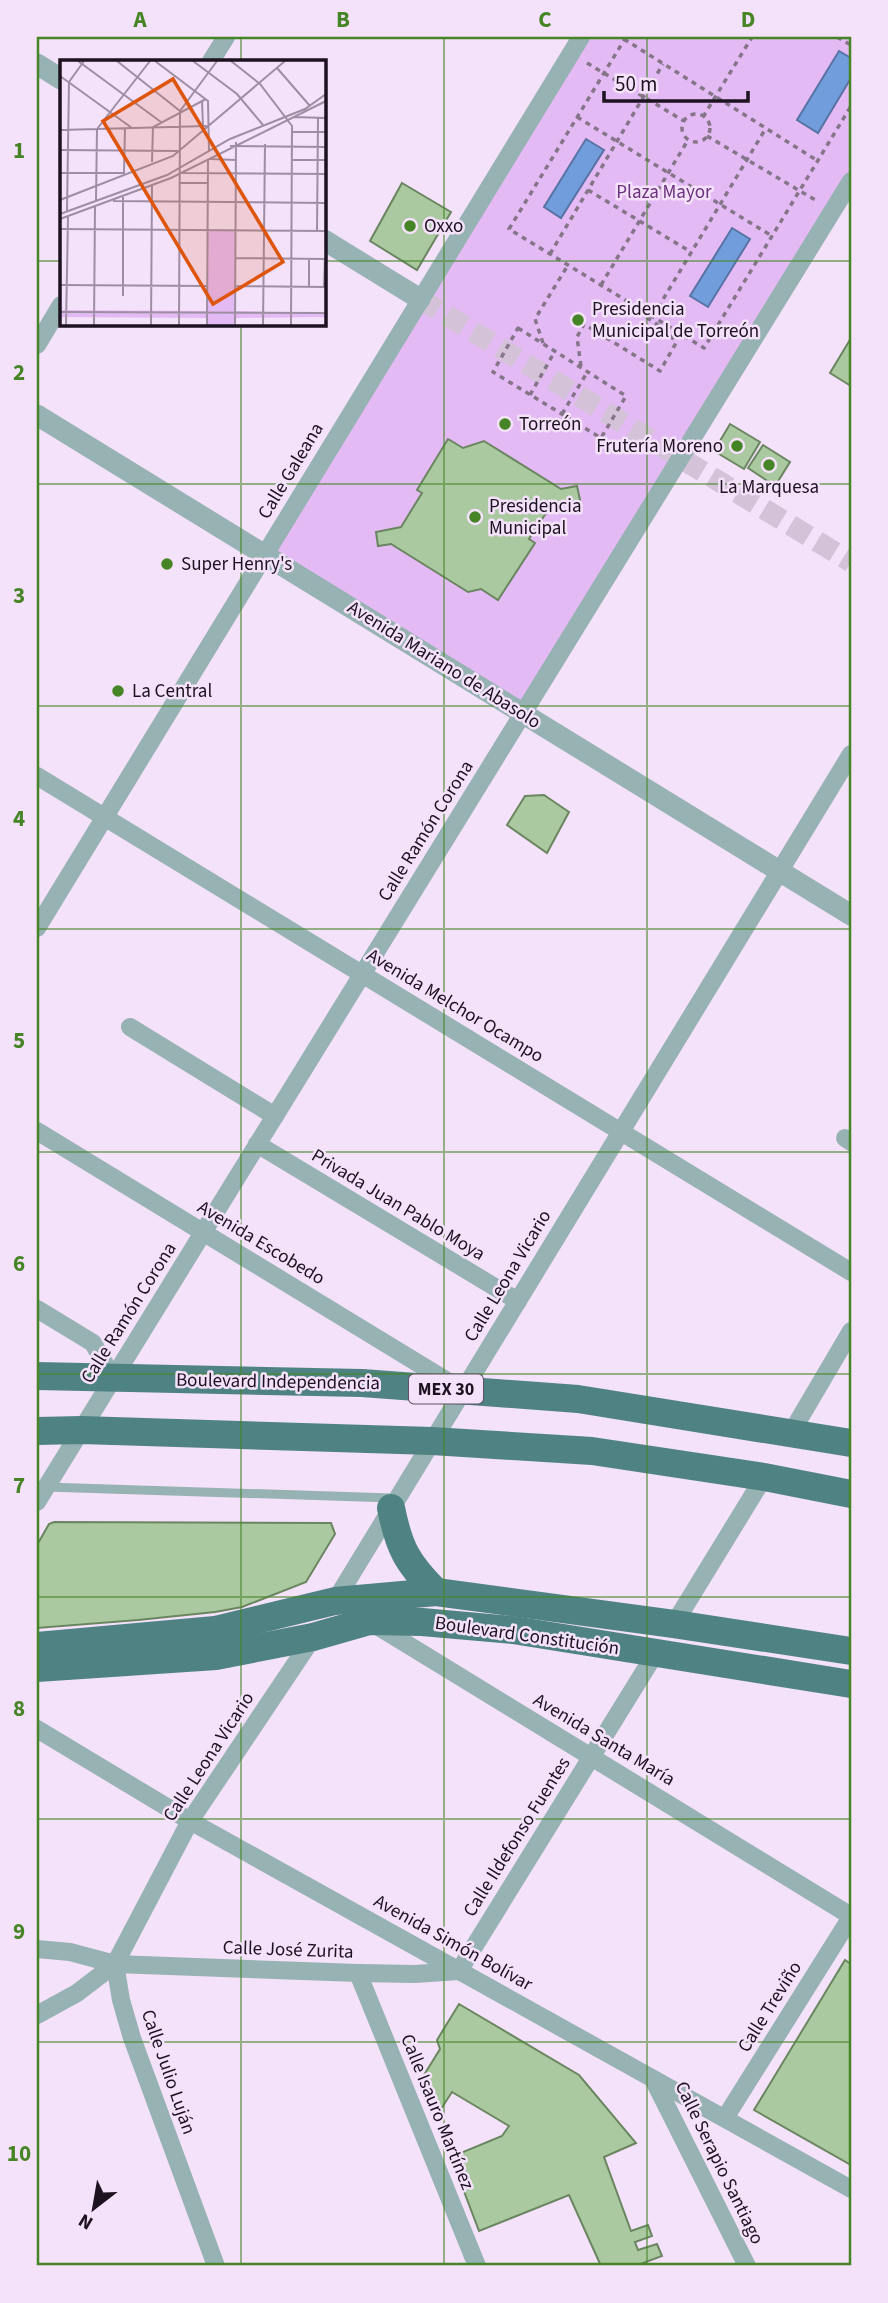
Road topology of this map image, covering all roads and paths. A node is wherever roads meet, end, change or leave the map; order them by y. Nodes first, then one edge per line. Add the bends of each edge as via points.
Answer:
1 (226, 37) edge
2 (752, 37) edge
3 (837, 37) edge
4 (625, 38) edge
5 (573, 42) edge
6 (851, 45) edge
7 (212, 60) edge
8 (37, 64) edge
9 (663, 64) junction
10 (603, 73) junction
11 (60, 78) edge
12 (643, 97) junction
13 (715, 97) junction
14 (851, 106) edge
15 (577, 117) junction
16 (703, 117) junction
17 (684, 121) junction
18 (766, 128) junction
19 (708, 136) junction
20 (688, 140) junction
21 (617, 141) junction
22 (747, 159) junction
23 (818, 161) junction
24 (669, 173) junction
25 (851, 181) edge
26 (588, 190) junction
27 (800, 191) junction
28 (720, 204) junction
29 (841, 208) edge
30 (640, 222) junction
31 (772, 236) junction
32 (326, 241) edge
33 (691, 253) junction
34 (551, 254) junction
35 (568, 265) junction
36 (601, 285) junction
37 (420, 299) junction
38 (632, 304) junction
39 (60, 307) edge
40 (653, 316) junction
41 (543, 344) junction
42 (37, 345) edge
43 (555, 351) junction
44 (582, 368) junction
45 (588, 372) junction
46 (530, 394) junction
47 (562, 414) junction
48 (37, 415) edge
49 (265, 554) junction
50 (523, 713) junction
51 (851, 754) edge
52 (37, 776) edge
53 (105, 817) junction
54 (780, 871) junction
55 (851, 915) edge
56 (37, 928) edge
57 (363, 975) junction
58 (130, 1027) dead end
59 (275, 1116) junction
60 (37, 1131) edge
61 (621, 1132) junction
62 (257, 1144) junction
63 (203, 1232) junction
64 (851, 1272) edge
65 (518, 1301) junction
66 (37, 1309) edge
67 (851, 1331) edge
68 (37, 1376) edge
69 (113, 1378) junction
70 (463, 1391) junction
71 (81, 1430) junction
72 (37, 1431) edge
73 (791, 1433) junction
74 (432, 1441) junction
75 (851, 1443) edge
76 (764, 1477) junction
77 (41, 1494) edge
78 (851, 1494) edge
79 (394, 1503) junction
80 (436, 1592) junction
81 (335, 1601) junction
82 (369, 1621) junction
83 (674, 1624) junction
84 (313, 1637) junction
85 (37, 1646) edge
86 (851, 1651) edge
87 (655, 1654) junction
88 (37, 1668) edge
89 (851, 1684) edge
90 (37, 1729) edge
91 (592, 1756) junction
92 (190, 1821) junction
93 (851, 1917) edge
94 (37, 1949) edge
95 (115, 1964) junction
96 (459, 1971) junction
97 (358, 1973) junction
98 (37, 2015) edge
99 (653, 2079) junction
100 (725, 2118) junction
101 (851, 2189) edge
102 (216, 2266) edge
103 (477, 2266) edge
104 (747, 2266) edge

1 - 7 street
2 - 13 path
3 - 6 path
4 - 9 path
4 - 10 path
5 - 10 path
5 - 37 street, Calle Galeana
8 - 11 street
9 - 12 path
9 - 13 path
10 - 12 path
10 - 15 path
12 - 17 path
12 - 21 path
13 - 16 path
13 - 18 path
14 - 23 path
15 - 21 path
15 - 34 path via 509,229
16 - 17 path via 694,114
16 - 19 path via 709,123
17 - 20 path
18 - 22 path
18 - 23 path
19 - 20 path via 701,141
19 - 22 path
20 - 24 path
21 - 24 path
21 - 26 path
22 - 27 path
22 - 28 path
23 - 27 path
24 - 28 path
24 - 30 path
25 - 29 street, Calle Ramón Corona
26 - 30 path
26 - 34 path
27 - 29 path
27 - 31 path
28 - 31 path
28 - 33 path
29 - 50 street, Calle Ramón Corona
30 - 33 path
30 - 36 path
31 - 40 path via 704,348
32 - 37 street
33 - 40 path
34 - 35 path
35 - 36 path
35 - 41 path via 535,319
36 - 38 path
37 - 49 street, Calle Galeana
38 - 40 path
38 - 44 path via 668,331 676,343 660,371 584,324 577,337
39 - 42 street
41 - 43 path
41 - 46 path via 518,328 493,372
43 - 44 path
43 - 46 path
44 - 45 path
45 - 47 path
45 - 47 path via 626,396 601,438
46 - 47 path
48 - 49 street, Avenida Mariano de Abasolo
49 - 50 street, Avenida Mariano de Abasolo
49 - 53 street, Calle Galeana
50 - 54 street, Avenida Mariano de Abasolo
50 - 57 street, Calle Ramón Corona
51 - 54 street, Calle Leona Vicario
52 - 53 street, Avenida Melchor Ocampo
53 - 56 street, Calle Galeana
53 - 57 street, Avenida Melchor Ocampo
54 - 55 street, Avenida Mariano de Abasolo
54 - 61 street, Calle Leona Vicario
57 - 59 street, Calle Ramón Corona
57 - 61 street, Avenida Melchor Ocampo
58 - 59 street
59 - 62 street, Calle Ramón Corona
60 - 63 street, Avenida Escobedo
61 - 64 street, Avenida Melchor Ocampo
61 - 65 street, Calle Leona Vicario
62 - 63 street, Calle Ramón Corona
62 - 65 street, Privada Juan Pablo Moya
63 - 69 street, Calle Ramón Corona
63 - 70 street, Avenida Escobedo
65 - 70 street, Calle Leona Vicario
66 - 69 street via 93,1343
67 - 73 street
68 - 69 main road, Boulevard Independencia / MEX 30
69 - 70 main road, Boulevard Independencia / MEX 30 via 362,1382
69 - 71 street, Calle Ramón Corona
70 - 73 main road, Boulevard Independencia / MEX 30 via 578,1399
70 - 74 street, Calle Leona Vicario
71 - 72 main road
71 - 74 main road
71 - 77 street, Calle Ramón Corona
73 - 75 main road, Boulevard Independencia / MEX 30
74 - 76 main road via 592,1451
74 - 79 street, Calle Leona Vicario
76 - 78 main road
76 - 83 street
77 - 79 lane
79 - 80 main road via 397,1536 406,1557
79 - 81 street, Calle Leona Vicario
80 - 81 main road, Boulevard Constitución
80 - 83 main road, Boulevard Constitución
81 - 82 street, Avenida Santa María
81 - 84 street, Calle Leona Vicario
81 - 85 main road, Boulevard Constitución via 215,1630
82 - 84 main road, Boulevard Constitución
82 - 87 main road, Boulevard Constitución via 513,1630
82 - 91 street, Avenida Santa María
83 - 86 main road, Boulevard Constitución
84 - 88 main road, Boulevard Constitución via 216,1656
84 - 92 street, Calle Leona Vicario
87 - 89 main road, Boulevard Constitución
87 - 91 street, Calle Ildefonso Fuentes
90 - 92 street, Avenida Simón Bolívar
91 - 93 street, Avenida Santa María
91 - 96 street, Calle Ildefonso Fuentes
92 - 95 street, Calle Leona Vicario
92 - 96 street, Avenida Simón Bolívar
93 - 100 street, Calle Treviño
94 - 95 street
95 - 97 street, Calle José Zurita
95 - 98 street via 78,1993
95 - 102 street, Calle Julio Luján via 132,2038
96 - 97 street, Calle José Zurita
96 - 99 street, Avenida Simón Bolívar
97 - 103 street, Calle Isauro Martínez
99 - 100 street, Avenida Simón Bolívar
99 - 104 street, Calle Serapio Santiago
100 - 101 street, Avenida Simón Bolívar

